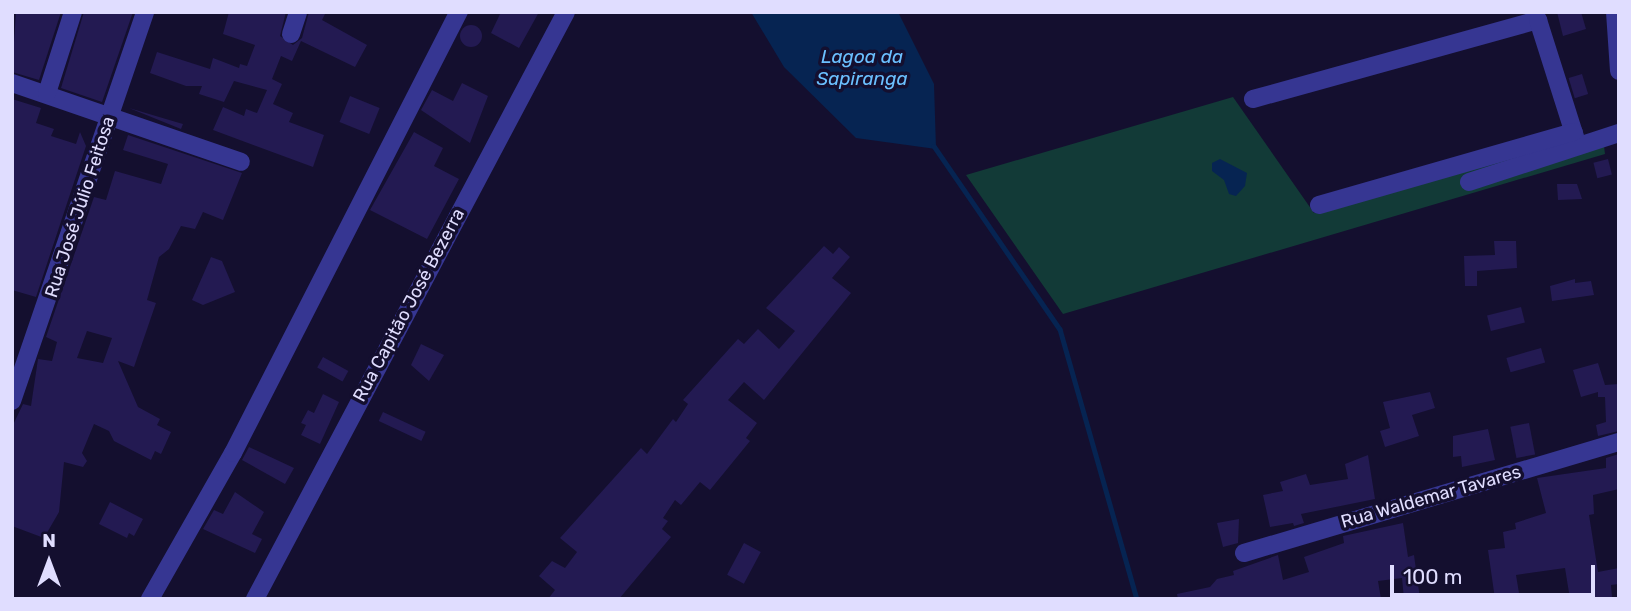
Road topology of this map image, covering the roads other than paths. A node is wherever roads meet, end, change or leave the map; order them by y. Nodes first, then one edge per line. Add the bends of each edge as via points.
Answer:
1 (73, 12) edge
2 (145, 12) edge
3 (298, 12) edge
4 (459, 12) edge
5 (566, 12) edge
6 (1615, 12) edge
7 (291, 34) dead end
8 (1619, 71) edge
9 (12, 83) edge
10 (47, 93) junction
11 (1253, 99) dead end
12 (109, 119) junction
13 (1619, 134) edge
14 (1576, 139) junction
15 (241, 162) dead end
16 (1469, 182) dead end
17 (1319, 205) dead end
18 (12, 401) edge
19 (1619, 442) edge
20 (1244, 552) dead end
21 (150, 599) edge
22 (255, 599) edge

1 - 10 street
2 - 12 street, Rua José Júlio Feitosa
3 - 7 street
4 - 21 street via 233,453
5 - 22 street, Rua Capitão José Bezerra
6 - 8 street
9 - 10 street
10 - 12 street
11 - 14 street via 1538,20
12 - 15 street
12 - 18 street, Rua José Júlio Feitosa
13 - 14 street
14 - 16 street
14 - 17 street
19 - 20 street, Rua Waldemar Tavares

